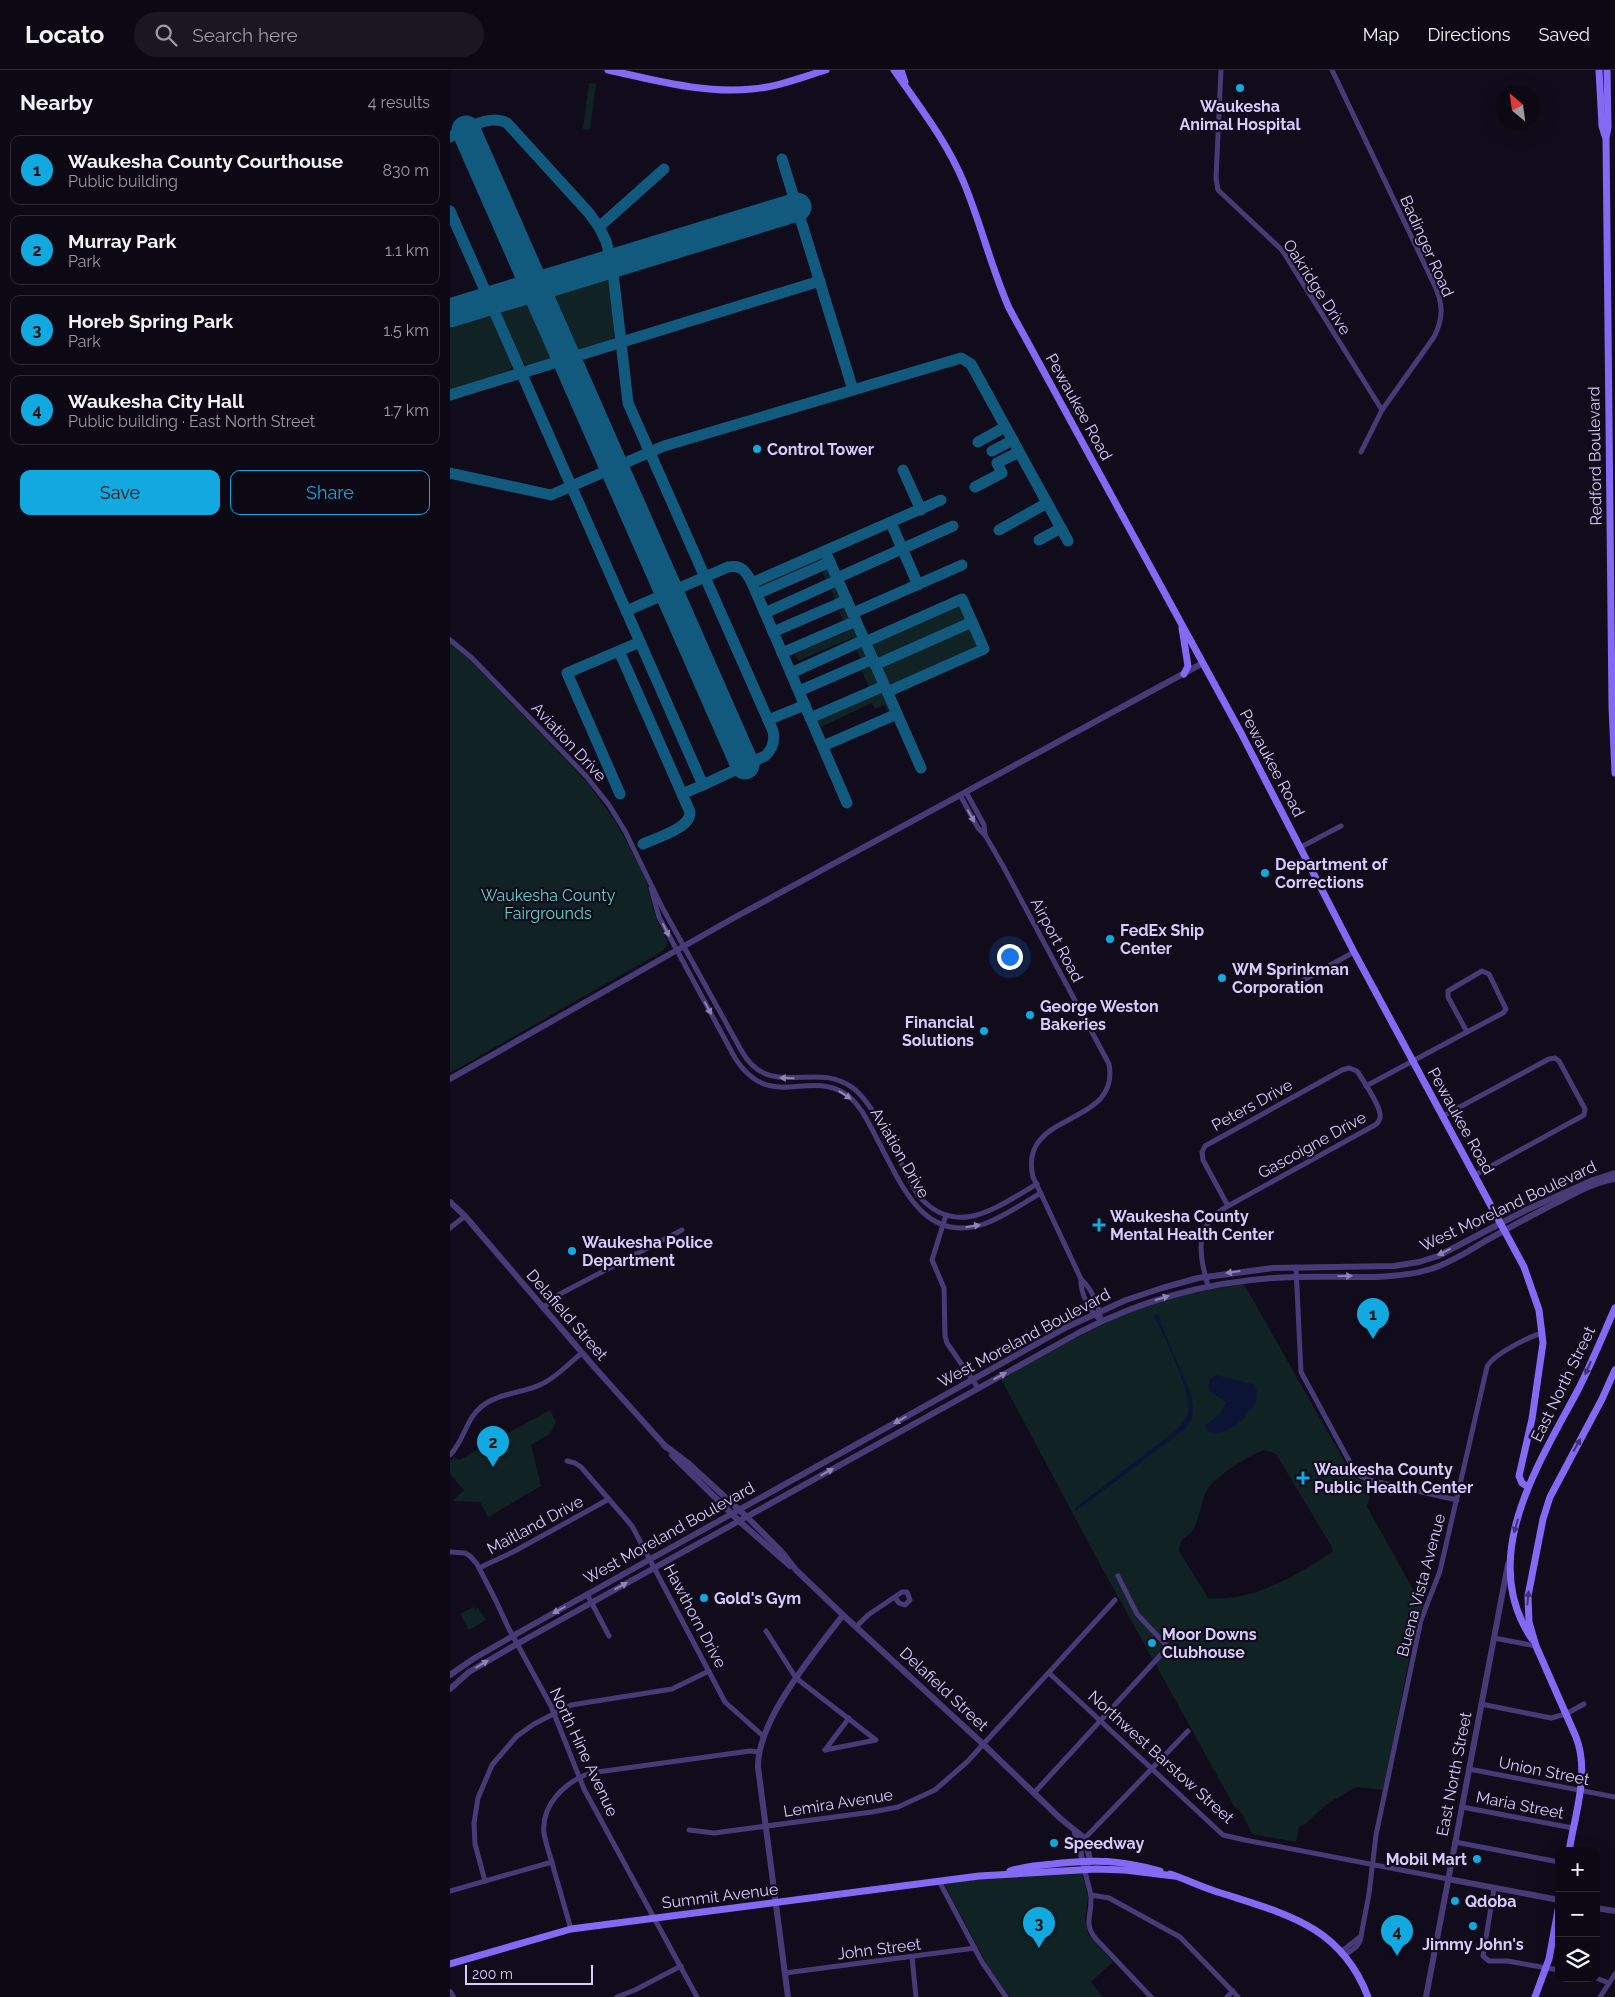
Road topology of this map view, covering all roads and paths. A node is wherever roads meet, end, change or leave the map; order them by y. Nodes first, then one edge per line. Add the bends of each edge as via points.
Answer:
1 (608, 70) edge
2 (826, 70) edge
3 (894, 70) edge
4 (901, 70) edge
5 (1221, 70) edge
6 (1332, 70) edge
7 (1599, 70) edge
8 (1607, 70) edge
9 (906, 87) junction
10 (1606, 138) junction
11 (1382, 410) junction
12 (1361, 452) dead end
13 (1182, 625) junction
14 (450, 640) edge
15 (1203, 663) junction
16 (1184, 674) junction
17 (1615, 773) edge
18 (963, 794) junction
19 (1341, 826) dead end
20 (1301, 847) junction
21 (648, 877) junction
22 (684, 945) junction
23 (676, 950) junction
24 (1354, 952) junction
25 (1291, 987) dead end
26 (708, 990) junction
27 (700, 994) junction
28 (1467, 1032) junction
29 (1412, 1061) junction
30 (760, 1071) junction
31 (818, 1076) junction
32 (450, 1080) edge
33 (760, 1082) junction
34 (817, 1085) junction
35 (1366, 1086) junction
36 (1443, 1116) junction
37 (880, 1126) junction
38 (872, 1130) junction
39 (893, 1148) junction
40 (884, 1153) junction
41 (1615, 1173) edge
42 (1475, 1175) junction
43 (1615, 1179) edge
44 (1037, 1184) junction
45 (1041, 1193) junction
46 (450, 1202) edge
47 (1228, 1206) junction
48 (995, 1208) junction
49 (946, 1215) junction
50 (464, 1216) junction
51 (1000, 1216) junction
52 (1500, 1222) junction
53 (942, 1224) junction
54 (450, 1228) edge
55 (682, 1230) dead end
56 (1505, 1230) junction
57 (1472, 1238) junction
58 (1476, 1247) junction
59 (1426, 1260) junction
60 (1296, 1267) junction
61 (1260, 1269) junction
62 (1428, 1269) junction
63 (1205, 1277) junction
64 (1297, 1277) junction
65 (1261, 1279) junction
66 (1208, 1286) junction
67 (1131, 1298) junction
68 (1134, 1307) junction
69 (543, 1308) junction
70 (1615, 1308) edge
71 (1097, 1313) junction
72 (1101, 1321) junction
73 (1543, 1334) junction
74 (1051, 1336) junction
75 (1056, 1345) junction
76 (582, 1353) junction
77 (1615, 1370) edge
78 (974, 1380) junction
79 (978, 1388) junction
80 (926, 1406) junction
81 (931, 1414) junction
82 (886, 1428) junction
83 (891, 1436) junction
84 (841, 1453) junction
85 (450, 1455) edge
86 (567, 1461) dead end
87 (846, 1462) junction
88 (794, 1479) junction
89 (1528, 1487) junction
90 (799, 1488) junction
91 (773, 1491) junction
92 (718, 1496) junction
93 (608, 1499) junction
94 (778, 1499) junction
95 (1457, 1500) junction
96 (739, 1510) junction
97 (732, 1514) junction
98 (747, 1517) junction
99 (739, 1521) junction
100 (708, 1527) junction
101 (763, 1533) junction
102 (713, 1535) junction
103 (758, 1538) junction
104 (681, 1542) junction
105 (776, 1550) junction
106 (685, 1551) junction
107 (450, 1552) edge
108 (1510, 1557) junction
109 (651, 1559) junction
110 (480, 1568) junction
111 (655, 1568) junction
112 (1118, 1576) dead end
113 (586, 1594) junction
114 (895, 1597) dead end
115 (1115, 1600) dead end
116 (591, 1603) junction
117 (843, 1615) junction
118 (529, 1626) junction
119 (856, 1628) junction
120 (766, 1631) dead end
121 (534, 1635) junction
122 (513, 1636) junction
123 (609, 1636) dead end
124 (1494, 1638) junction
125 (518, 1644) junction
126 (1536, 1646) junction
127 (710, 1671) junction
128 (1049, 1673) junction
129 (450, 1675) edge
130 (796, 1678) junction
131 (450, 1688) edge
132 (1481, 1704) junction
133 (1584, 1704) dead end
134 (554, 1713) junction
135 (1566, 1714) junction
136 (849, 1718) junction
137 (1101, 1721) junction
138 (1188, 1731) dead end
139 (763, 1736) junction
140 (983, 1744) junction
141 (759, 1752) junction
142 (1152, 1769) junction
143 (1469, 1769) junction
144 (579, 1778) junction
145 (1580, 1791) junction
146 (1034, 1793) junction
147 (1615, 1797) edge
148 (1462, 1807) junction
149 (766, 1826) junction
150 (1573, 1828) junction
151 (689, 1830) dead end
152 (1073, 1830) junction
153 (1084, 1839) junction
154 (1455, 1842) junction
155 (1569, 1847) edge
156 (1081, 1860) junction
157 (1090, 1860) junction
158 (1555, 1861) edge
159 (552, 1862) junction
160 (1372, 1865) junction
161 (1085, 1870) junction
162 (998, 1875) junction
163 (1174, 1876) junction
164 (1448, 1879) junction
165 (485, 1881) junction
166 (939, 1881) junction
167 (1494, 1889) junction
168 (450, 1891) edge
169 (1091, 1895) junction
170 (1555, 1899) edge
171 (776, 1902) junction
172 (1600, 1909) edge
173 (1615, 1911) edge
174 (654, 1918) junction
175 (571, 1929) junction
176 (1555, 1930) edge
177 (975, 1948) junction
178 (1343, 1954) junction
179 (912, 1957) junction
180 (450, 1964) edge
181 (681, 1966) junction
182 (1545, 1968) junction
183 (1555, 1969) edge
184 (785, 1973) junction
185 (1615, 1974) edge
186 (1600, 1980) edge
187 (1609, 1983) junction
188 (1233, 1991) junction
189 (450, 1992) edge
190 (453, 1997) edge
191 (618, 1997) edge
192 (697, 1997) edge
193 (788, 1997) edge
194 (916, 1997) edge
195 (1006, 1997) edge
196 (1151, 1997) edge
197 (1227, 1997) edge
198 (1238, 1997) edge
199 (1368, 1997) edge
200 (1426, 1997) edge
201 (1535, 1997) edge
202 (1600, 1997) edge

1 - 2 main road via 683,85 729,90 767,87
3 - 9 main road, Pewaukee Road
4 - 9 main road
5 - 11 street, Oakridge Drive via 1218,190 1282,250
6 - 11 street, Badinger Road via 1441,304 1441,320 1434,337
7 - 10 main road, Redford Boulevard via 1602,126
8 - 10 main road, Redford Boulevard
9 - 13 main road, Pewaukee Road via 953,158 1009,308
10 - 17 main road, Redford Boulevard
11 - 12 street, Badinger Road
13 - 15 main road, Pewaukee Road
13 - 16 main road via 1188,666
14 - 21 street, Aviation Drive via 472,658 593,785 617,817
15 - 16 street
15 - 20 main road, Pewaukee Road
16 - 18 street
18 - 22 street
18 - 44 street, Airport Road via 984,825 985,834 1106,1058 1110,1071 1108,1086 1099,1102 1048,1131 1037,1142 1031,1164
19 - 20 street
20 - 24 main road, Pewaukee Road
21 - 22 street, Aviation Drive
21 -> 23 street, Aviation Drive via 657,912
22 - 23 street
22 - 26 street, Aviation Drive
23 - 27 street, Aviation Drive
23 - 32 street
24 - 25 street
24 - 29 main road, Pewaukee Road
26 - 27 street
26 - 30 street, Aviation Drive via 743,1054
27 -> 33 street, Aviation Drive via 736,1060
28 - 28 street, Gascoigne Drive via 1448,997 1448,991 1479,972 1486,972 1506,1009
28 - 29 street, Gascoigne Drive
29 - 35 street, Gascoigne Drive
29 - 36 main road, Pewaukee Road
31 -> 30 street, Aviation Drive via 780,1078
30 - 33 street
31 - 34 street
31 - 37 street, Aviation Drive via 833,1078 853,1088 866,1100
33 - 34 street, Aviation Drive via 783,1088
34 -> 38 street, Aviation Drive via 834,1088 848,1096 862,1111
35 - 47 street, Gascoigne Drive via 1380,1113 1375,1125
35 - 47 street, Peters Drive via 1357,1071 1345,1069 1207,1145 1202,1156
36 - 42 main road, Pewaukee Road
36 - 42 street via 1555,1058 1559,1061 1585,1114
37 - 38 street
37 - 39 street, Aviation Drive
38 - 40 street, Aviation Drive
39 - 40 street
39 - 49 street, Aviation Drive via 918,1195 929,1206
40 - 53 street, Aviation Drive via 916,1207
41 - 52 street, West Moreland Boulevard
42 - 52 main road, Pewaukee Road
43 - 56 street, West Moreland Boulevard via 1588,1187
44 - 45 street, Airport Road
44 - 48 street, Aviation Drive
45 - 51 street, Aviation Drive
45 - 71 street, Airport Road via 1081,1279 1087,1284
46 - 50 street, Delafield Street
47 - 63 street, Gascoigne Drive via 1209,1221 1202,1235 1200,1253
48 - 49 street, Aviation Drive via 972,1217
48 - 51 street
49 - 53 street
50 - 54 street
50 - 69 street, Delafield Street
53 -> 51 street, Aviation Drive via 968,1227
52 - 56 main road, Pewaukee Road
52 - 57 street, West Moreland Boulevard
53 - 78 street via 932,1260 944,1288 945,1336
55 - 69 street via 558,1295
56 - 58 street, West Moreland Boulevard
56 - 73 main road, Pewaukee Road via 1531,1284
57 - 58 street
57 -> 59 street, West Moreland Boulevard
58 - 62 street, West Moreland Boulevard
59 - 60 street, West Moreland Boulevard via 1394,1266
59 - 62 street
60 - 61 street, West Moreland Boulevard
60 - 64 street
61 -> 63 street, West Moreland Boulevard
61 - 65 street
64 -> 62 street, West Moreland Boulevard via 1400,1275
63 - 66 street, Gascoigne Drive
63 - 67 street, West Moreland Boulevard
64 - 65 street, West Moreland Boulevard
64 - 95 street via 1301,1372 1353,1468 1369,1480
65 - 66 street, West Moreland Boulevard
68 -> 66 street, West Moreland Boulevard
67 - 68 street
67 - 71 street, West Moreland Boulevard
68 - 72 street, West Moreland Boulevard
69 - 76 street, Delafield Street
70 -> 89 main road, East North Street via 1580,1386
71 - 72 street, Airport Road
71 - 74 street, West Moreland Boulevard
72 - 75 street, West Moreland Boulevard
73 - 89 main road, Pewaukee Road via 1535,1399 1519,1476
73 - 95 street, Buena Vista Avenue via 1492,1359 1488,1365
74 - 75 street
74 - 78 street, West Moreland Boulevard
79 -> 75 street, West Moreland Boulevard
76 - 85 street via 544,1384 481,1407 474,1413
76 - 92 street, Delafield Street via 664,1445
126 -> 77 main road via 1528,1605 1545,1510
78 - 79 street
78 - 80 street, West Moreland Boulevard
79 - 81 street, West Moreland Boulevard
80 - 81 street
80 -> 82 street, West Moreland Boulevard
81 - 83 street, West Moreland Boulevard
82 - 83 street
82 - 84 street, West Moreland Boulevard
83 - 87 street, West Moreland Boulevard
84 - 87 street
84 - 88 street, West Moreland Boulevard
86 - 93 street, Hawthorn Drive via 581,1468
90 -> 87 street, West Moreland Boulevard
88 - 90 street
88 - 91 street, West Moreland Boulevard
89 -> 108 main road, East North Street via 1511,1543
90 - 94 street, West Moreland Boulevard
91 - 94 street
91 - 96 street, West Moreland Boulevard
92 - 96 street, Delafield Street
92 - 97 street, Delafield Street
93 - 109 street, Hawthorn Drive via 632,1526
93 - 110 street, Maitland Drive
94 - 98 street, West Moreland Boulevard
95 - 160 street, Buena Vista Avenue via 1440,1571 1421,1620
96 - 97 street, West Moreland Boulevard
96 - 98 street, Delafield Street
97 - 99 street, Delafield Street
97 - 100 street, West Moreland Boulevard
98 - 99 street, West Moreland Boulevard
98 - 101 street, Delafield Street
99 - 102 street, West Moreland Boulevard
99 - 103 street, Delafield Street
100 - 102 street
100 - 104 street, West Moreland Boulevard
101 - 103 street
101 - 105 street, Delafield Street
102 - 106 street, West Moreland Boulevard
103 - 105 street, Delafield Street
104 - 106 street
104 - 109 street, West Moreland Boulevard
105 - 117 street, Delafield Street
106 - 111 street, West Moreland Boulevard
107 - 110 street, Maitland Drive via 470,1556
108 - 124 street, East North Street
108 - 126 main road, East North Street via 1518,1610
109 - 111 street, Hawthorn Drive
109 - 113 street, West Moreland Boulevard
110 - 122 street, North Hine Avenue
116 -> 111 street, West Moreland Boulevard
111 - 127 street, Hawthorn Drive
112 - 137 street via 1137,1614 1168,1647
113 - 116 street
113 -> 118 street, West Moreland Boulevard
114 - 119 street via 868,1615
115 - 128 street, Lemira Avenue
116 - 121 street, West Moreland Boulevard
116 - 123 street
117 - 119 street, Delafield Street
117 - 130 street
118 - 121 street
118 - 122 street, West Moreland Boulevard
119 - 140 street, Delafield Street
120 - 130 street
121 - 125 street, West Moreland Boulevard
122 - 125 street, North Hine Avenue
122 - 129 street, West Moreland Boulevard
124 - 126 street
124 - 132 street, East North Street
131 -> 125 street, West Moreland Boulevard via 469,1672
125 - 134 street, North Hine Avenue
126 - 135 main road
127 - 134 street via 672,1689 583,1702
127 - 139 street, Hawthorn Drive via 727,1705
128 - 137 street, Northwest Barstow Street
128 - 140 street, Lemira Avenue
130 - 136 street
130 - 139 street
132 - 135 street via 1551,1718
132 - 143 street, East North Street
133 - 135 street
134 - 144 street, North Hine Avenue
134 - 165 street via 509,1743 483,1782 475,1810 474,1829 476,1851
135 - 145 main road via 1581,1752
136 - 136 street via 876,1740 825,1750 831,1743
137 - 142 street, Northwest Barstow Street
137 - 146 street
138 - 142 street
139 - 141 street
140 - 146 street, Delafield Street
140 - 149 street, Lemira Avenue via 944,1784 910,1803 885,1810
141 - 144 street via 596,1772
141 - 149 street
142 - 153 street
142 - 160 street, Northwest Barstow Street via 1226,1836
143 - 145 street, Union Street
143 - 148 street, East North Street
144 - 159 street via 556,1796 547,1812 544,1832
144 - 174 street, North Hine Avenue
145 - 147 street, Union Street
145 - 150 main road
146 - 152 street, Delafield Street
148 - 150 street, Maria Street
148 - 154 street, East North Street
149 - 151 street, Lemira Avenue via 714,1833
149 - 171 street
150 - 155 main road
152 - 153 street, Delafield Street
152 - 156 street, Delafield Street via 1081,1844
153 - 157 street
154 - 158 street
154 - 164 street, East North Street
156 - 157 main road, Summit Avenue
156 - 161 street, Delafield Street
156 - 162 main road, Summit Avenue
157 - 161 street
157 - 163 main road via 1129,1864
159 - 165 street
159 - 175 street
160 - 164 street, Northwest Barstow Street
160 - 178 street, Buena Vista Avenue via 1362,1935 1359,1944
161 - 162 main road, Summit Avenue
161 - 163 main road via 1125,1870
161 - 169 street
162 - 166 main road, Summit Avenue
163 - 178 main road via 1293,1917 1321,1933
164 - 167 street, Northwest Barstow Street
164 - 200 street, East North Street
165 - 168 street
166 - 171 main road, Summit Avenue
166 - 177 street
167 - 170 street, Northwest Barstow Street
167 - 182 street via 1482,1956 1489,1961
169 - 188 street via 1109,1898 1180,1937
169 - 196 street via 1088,1921 1092,1935
171 - 174 main road, Summit Avenue
171 - 184 street
172 - 173 street
174 - 175 main road, Summit Avenue
174 - 181 street, North Hine Avenue
175 - 180 main road, Summit Avenue
176 - 182 main road
177 - 179 street, John Street
177 - 195 street
178 - 199 main road via 1360,1977
179 - 184 street, John Street
179 - 194 street
181 - 191 street
181 - 192 street, North Hine Avenue
182 - 183 street
182 - 201 main road
184 - 193 street
185 - 187 street
186 - 187 street
187 - 202 street
188 - 197 street
188 - 198 street
189 - 190 street

